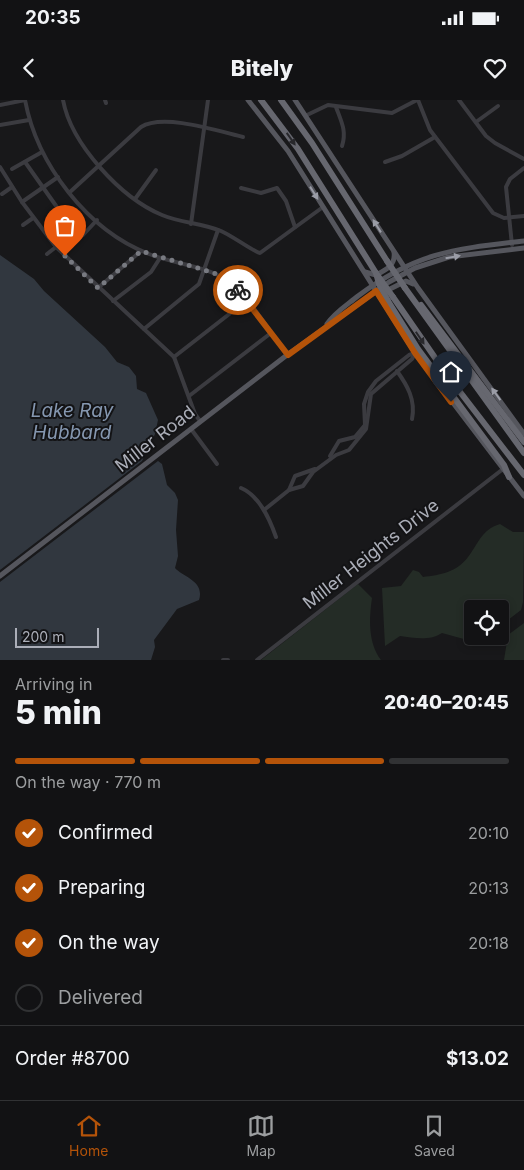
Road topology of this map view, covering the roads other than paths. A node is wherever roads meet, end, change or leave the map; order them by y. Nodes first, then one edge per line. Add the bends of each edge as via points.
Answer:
1 (25, 100) edge
2 (63, 100) edge
3 (208, 100) edge
4 (248, 100) edge
5 (262, 100) edge
6 (281, 100) edge
7 (296, 100) edge
8 (418, 100) edge
9 (459, 100) edge
10 (0, 106) edge
11 (498, 106) dead end
12 (336, 107) junction
13 (309, 113) junction
14 (29, 120) junction
15 (476, 122) junction
16 (0, 125) edge
17 (204, 128) junction
18 (243, 137) dead end
19 (435, 137) junction
20 (342, 146) dead end
21 (42, 152) junction
22 (524, 159) edge
23 (25, 162) junction
24 (385, 162) dead end
25 (100, 165) junction
26 (0, 167) edge
27 (524, 168) edge
28 (12, 169) dead end
29 (156, 170) dead end
30 (58, 177) junction
31 (12, 188) junction
32 (42, 188) junction
33 (241, 188) dead end
34 (70, 192) junction
35 (2, 194) dead end
36 (135, 199) junction
37 (22, 202) junction
38 (323, 206) junction
39 (524, 216) edge
40 (33, 218) junction
41 (509, 218) junction
42 (97, 220) junction
43 (191, 224) junction
44 (23, 225) dead end
45 (295, 227) junction
46 (218, 230) junction
47 (524, 241) edge
48 (512, 242) junction
49 (56, 247) junction
50 (524, 248) edge
51 (512, 249) junction
52 (141, 251) junction
53 (394, 251) junction
54 (47, 254) dead end
55 (160, 258) junction
56 (404, 267) junction
57 (205, 270) junction
58 (362, 270) junction
59 (407, 272) junction
60 (98, 288) junction
61 (405, 288) junction
62 (418, 288) junction
63 (374, 289) junction
64 (112, 301) junction
65 (246, 301) junction
66 (388, 301) junction
67 (144, 329) junction
68 (270, 333) junction
69 (415, 353) junction
70 (288, 355) junction
71 (174, 357) junction
72 (394, 367) junction
73 (398, 372) junction
74 (188, 396) junction
75 (412, 419) dead end
76 (200, 421) junction
77 (367, 422) junction
78 (191, 429) junction
79 (524, 434) edge
80 (524, 442) edge
81 (524, 453) edge
82 (325, 462) junction
83 (217, 464) dead end
84 (503, 469) junction
85 (524, 475) edge
86 (510, 477) junction
87 (241, 488) dead end
88 (289, 490) junction
89 (524, 496) edge
90 (264, 510) junction
91 (276, 537) dead end
92 (0, 576) edge
93 (223, 660) edge
94 (228, 660) edge
95 (257, 660) edge

1 - 10 street
1 - 14 street
2 - 25 street via 77,138
3 - 17 street
4 -> 38 main road via 288,151
5 -> 66 highway, bridge via 298,149 375,271
6 - 61 highway, bridge
7 - 13 main road
8 - 12 street via 392,112
8 - 19 street via 426,124
9 - 15 street
11 - 15 street
12 - 13 street via 328,105
12 - 20 street via 344,126
53 -> 13 main road
14 - 16 street
14 - 21 street
15 - 22 street via 495,143
17 - 18 street
17 - 25 street via 158,122 145,125
17 - 43 street
19 - 24 street
19 - 41 street via 493,213
21 - 23 street
21 - 30 street
23 - 28 street
23 - 32 street
25 - 34 street
25 - 36 street
26 - 31 street
27 - 41 street via 510,179 506,187
29 - 36 street
30 - 32 street
30 - 34 street
31 - 35 street
31 - 37 street
32 - 37 street
32 - 42 street via 83,235
33 - 45 street via 262,192 277,188 286,201
34 - 42 street
36 - 43 street via 160,214
37 - 40 street
38 - 45 street
38 - 58 main road
39 - 41 street
40 - 44 street
40 - 49 street
41 - 48 street
42 - 52 street via 118,238
43 - 46 street
45 - 46 street via 260,253
46 - 57 street
47 - 48 main road, Miller Road
48 - 51 street
48 - 56 main road, Miller Road via 448,251
49 - 54 street
49 - 60 street
50 - 51 main road, Miller Road
59 -> 51 main road, Miller Road via 449,257
52 - 55 street
52 - 60 street
53 - 56 main road
53 - 58 main road via 394,260 388,268 372,276
55 - 57 street
55 - 64 street via 151,272
56 - 59 main road
56 - 63 main road, Miller Road
57 - 65 street via 230,282
57 - 67 street via 196,288
58 - 63 main road
59 - 62 main road
59 - 63 main road, Miller Road
60 - 64 street
61 - 80 highway via 433,319
61 - 81 highway
62 - 66 main road via 406,281 398,283 384,294
79 -> 62 main road
63 - 66 main road
63 - 70 main road, Miller Road via 336,322 327,325
64 - 67 street
65 - 68 street
65 - 71 street
66 - 69 main road
66 -> 85 highway
66 - 86 highway via 418,349
67 - 71 street
68 - 70 street
68 - 74 street
69 - 72 street
69 - 73 street
69 - 84 main road
70 - 76 main road, Miller Road
71 - 74 street
72 - 73 street
72 - 77 street via 368,392 364,404
73 - 75 street via 413,403
73 - 77 street via 371,394
74 - 76 street
76 - 78 main road, Miller Road
77 - 82 street via 366,429 349,450
77 - 82 street via 355,437 339,441
78 - 83 street
78 - 92 main road, Miller Road
82 - 88 street via 303,486
82 - 88 street via 295,476
84 - 86 main road
84 - 95 street, Miller Heights Drive
86 - 89 main road
87 - 90 street
88 - 90 street
90 - 91 street
93 - 94 street

